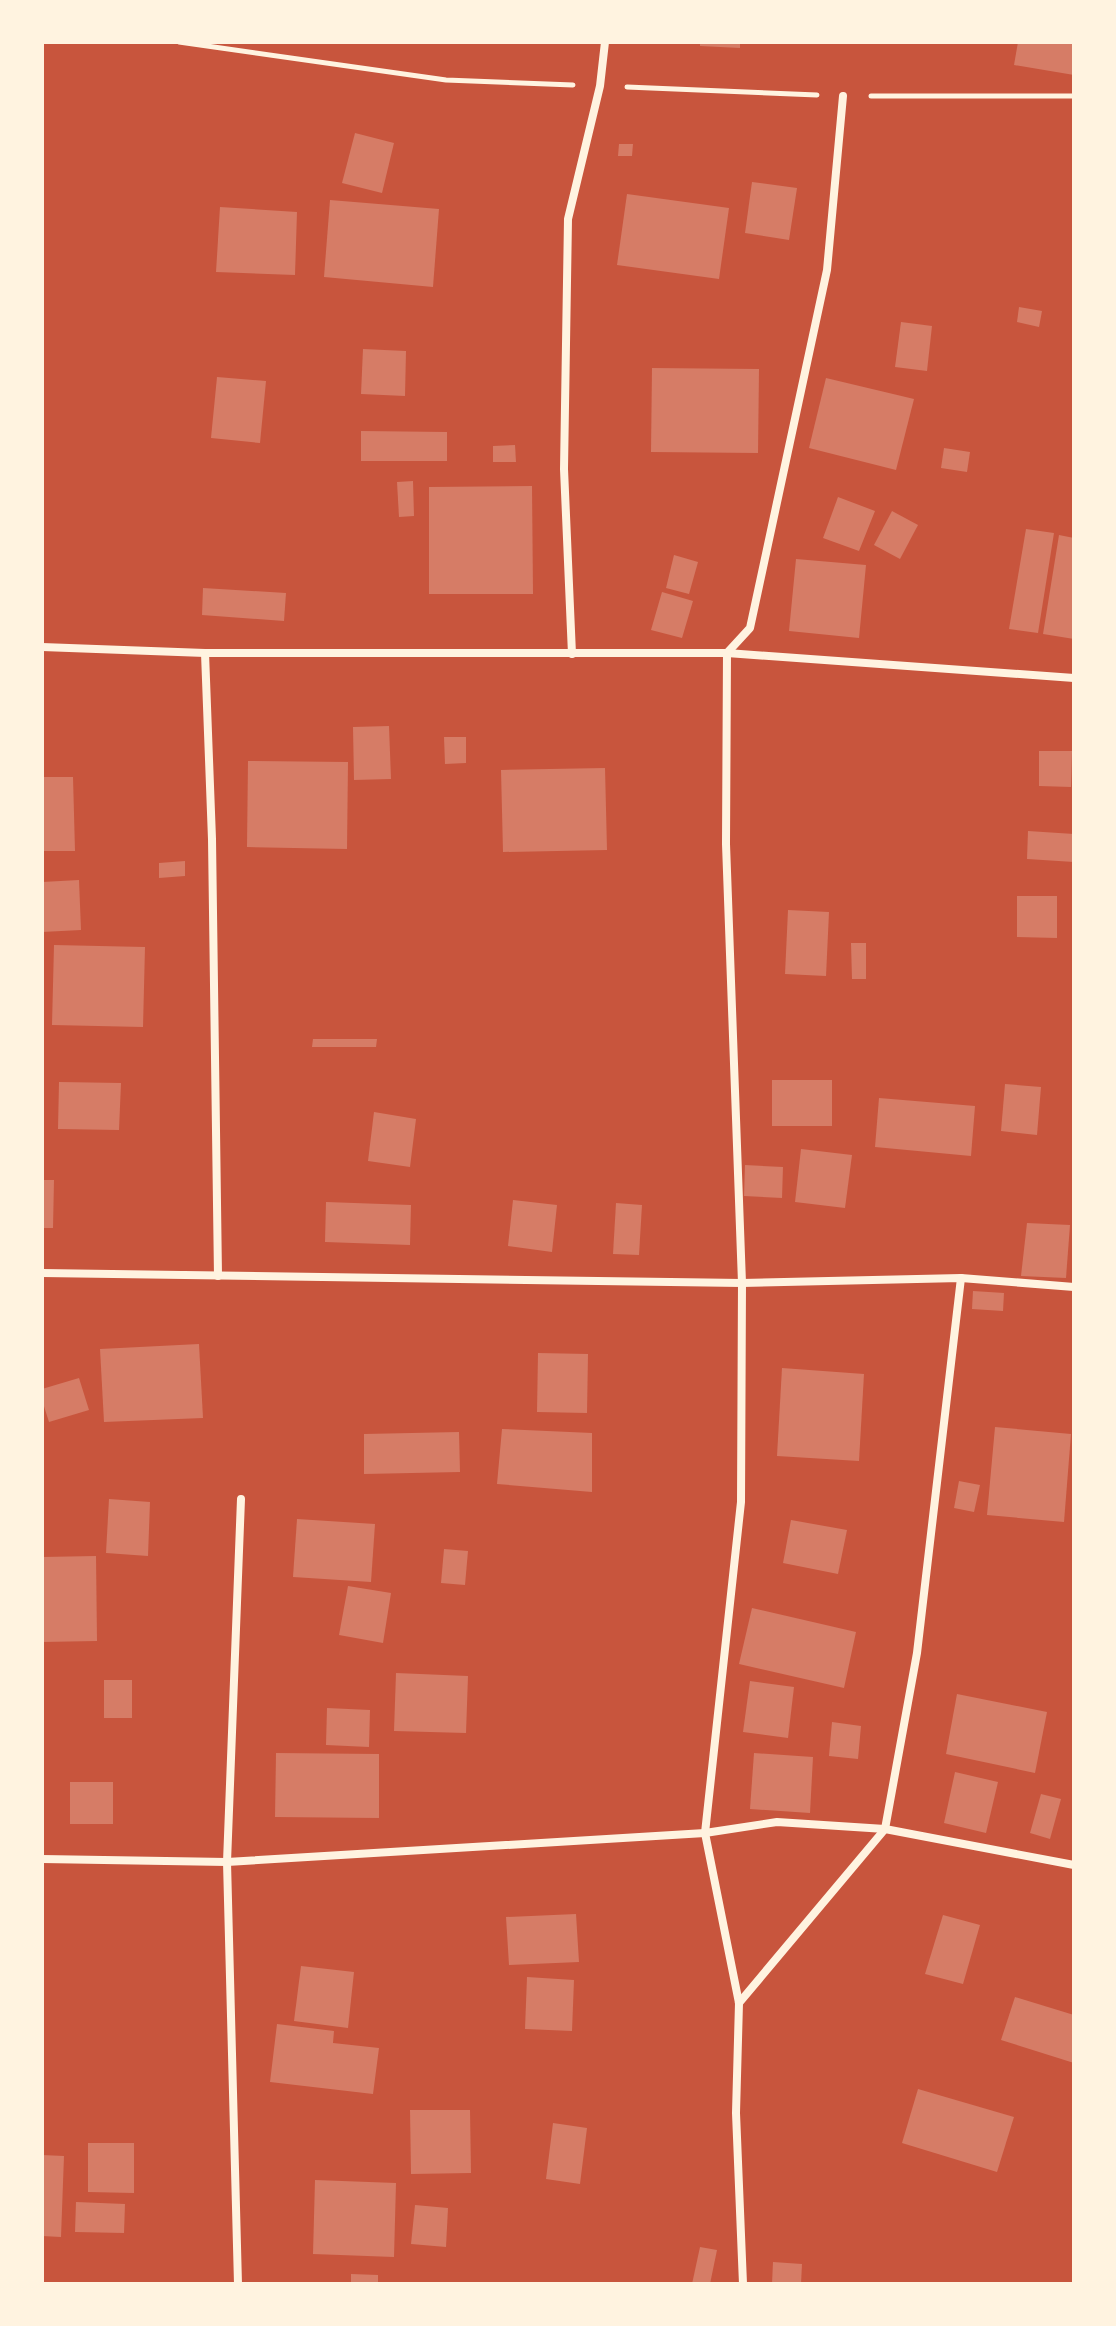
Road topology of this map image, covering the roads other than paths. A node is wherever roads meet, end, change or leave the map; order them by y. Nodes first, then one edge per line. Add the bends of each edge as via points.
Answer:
1 (605, 42) edge
2 (843, 96) dead end
3 (42, 647) edge
4 (205, 653) junction
5 (727, 653) junction
6 (572, 654) junction
7 (1074, 678) edge
8 (42, 1273) edge
9 (218, 1276) junction
10 (961, 1278) junction
11 (742, 1283) junction
12 (1074, 1287) edge
13 (241, 1499) dead end
14 (885, 1829) junction
15 (705, 1833) junction
16 (42, 1859) edge
17 (227, 1862) junction
18 (1074, 1865) edge
19 (739, 2003) junction
20 (238, 2284) edge
21 (743, 2284) edge

1 - 6 street via 600,86 568,219 564,469
2 - 5 street via 827,270 750,628
3 - 4 street
4 - 6 street
4 - 9 street
5 - 6 street
5 - 7 street
5 - 11 street via 726,844
8 - 9 street
9 - 11 street
10 - 11 street
10 - 12 street
10 - 14 street via 917,1653
11 - 15 street via 741,1502
13 - 17 street
14 - 15 street via 777,1822
14 - 18 street
14 - 19 street
15 - 17 street
15 - 19 street
16 - 17 street
17 - 20 street
19 - 21 street via 736,2113

